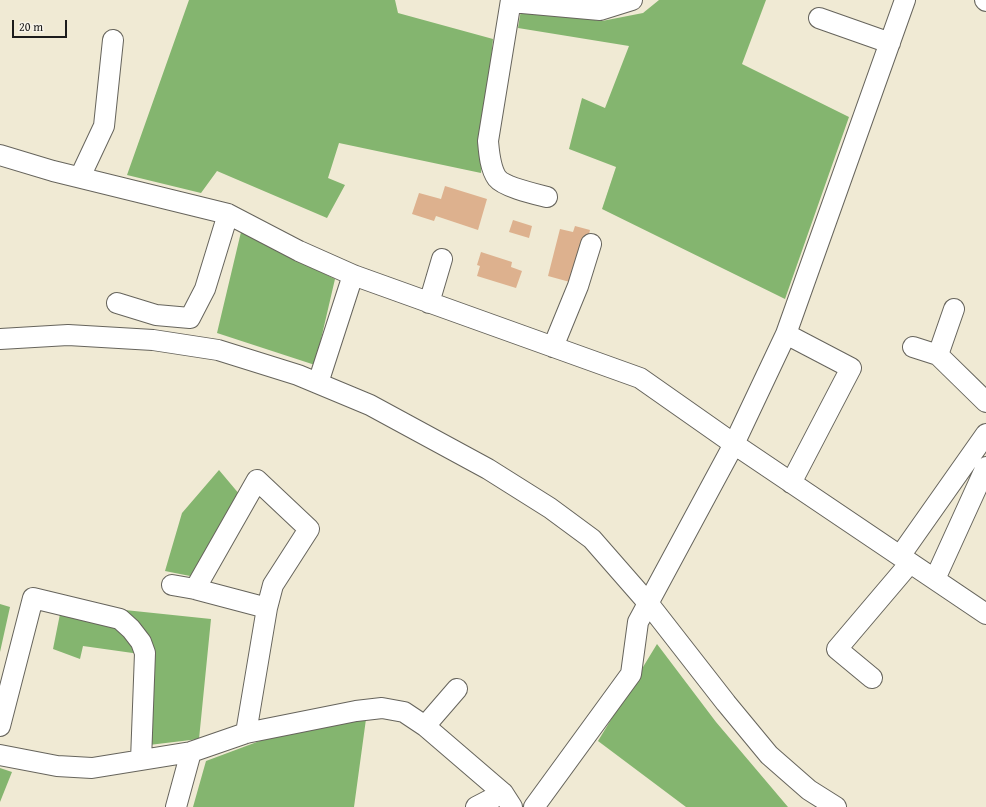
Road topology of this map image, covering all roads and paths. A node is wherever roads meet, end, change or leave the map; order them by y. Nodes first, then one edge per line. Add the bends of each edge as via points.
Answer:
1 (632, 0) edge
2 (905, 0) edge
3 (511, 1) edge
4 (819, 18) dead end
5 (113, 40) dead end
6 (890, 43) junction
7 (0, 155) edge
8 (80, 177) junction
9 (547, 197) dead end
10 (228, 214) junction
11 (591, 244) dead end
12 (442, 259) dead end
13 (353, 275) junction
14 (117, 303) dead end
15 (429, 303) junction
16 (954, 309) dead end
17 (786, 334) junction
18 (0, 339) edge
19 (553, 347) junction
20 (913, 347) dead end
21 (938, 355) junction
22 (318, 383) junction
23 (986, 402) edge
24 (986, 434) edge
25 (734, 444) junction
26 (986, 467) edge
27 (791, 482) junction
28 (905, 559) junction
29 (935, 580) junction
30 (172, 585) dead end
31 (194, 589) junction
32 (648, 603) junction
33 (267, 608) junction
34 (986, 614) edge
35 (872, 678) dead end
36 (457, 689) dead end
37 (0, 726) edge
38 (424, 726) junction
39 (246, 733) junction
40 (191, 752) junction
41 (0, 755) edge
42 (141, 760) junction
43 (507, 800) edge
44 (176, 807) edge
45 (476, 807) edge
46 (534, 807) edge
47 (836, 807) edge

1 - 3 street via 600,10
2 - 6 street
3 - 9 street via 488,141 490,160 497,178 509,186
4 - 6 street
5 - 8 street via 104,126
6 - 17 street
7 - 8 street
8 - 10 street
10 - 13 street via 299,251
10 - 14 street via 205,289 190,318 156,315
11 - 19 street via 578,286
12 - 15 street
13 - 15 street
13 - 22 street
15 - 19 street
16 - 21 street
17 - 25 street
17 - 27 street via 851,368
18 - 22 street via 68,335 160,342 218,350
19 - 25 street via 640,378
20 - 21 street
21 - 23 street
22 - 32 street via 370,404 488,469 550,508 592,539
24 - 28 street
25 - 27 street
25 - 32 street
26 - 29 street
27 - 28 street
28 - 29 street
28 - 35 street via 837,648
29 - 34 street
30 - 31 street
31 - 33 street
31 - 33 street via 257,480 309,528 273,585
32 - 46 street via 638,622 631,674
32 - 47 street via 769,755 809,790
33 - 39 street
36 - 38 street
37 - 42 street via 33,598 120,620 141,642 145,654
38 - 39 street via 404,712 382,708
38 - 43 street
39 - 40 street
40 - 42 street
40 - 44 street
41 - 42 street via 57,766 92,768
43 - 45 street

